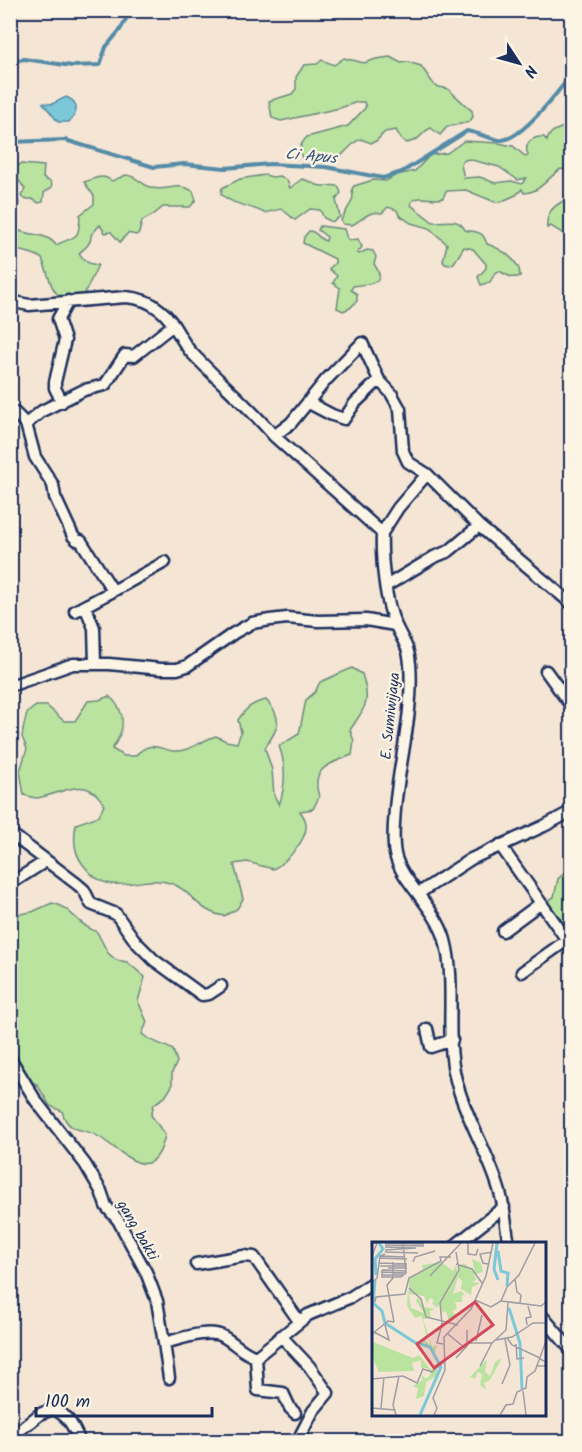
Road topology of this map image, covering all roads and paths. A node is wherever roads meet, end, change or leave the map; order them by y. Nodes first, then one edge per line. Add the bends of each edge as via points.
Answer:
1 (68, 300) junction
2 (10, 301) edge
3 (173, 325) junction
4 (379, 380) junction
5 (62, 402) junction
6 (309, 403) junction
7 (10, 416) edge
8 (26, 424) junction
9 (274, 436) junction
10 (427, 474) junction
11 (479, 526) junction
12 (382, 533) junction
13 (165, 562) dead end
14 (386, 586) junction
15 (113, 591) junction
16 (572, 604) edge
17 (395, 626) junction
18 (95, 663) junction
19 (546, 671) dead end
20 (10, 686) edge
21 (572, 707) edge
22 (572, 811) edge
23 (12, 836) edge
24 (500, 844) junction
25 (46, 861) junction
26 (10, 884) edge
27 (418, 893) junction
28 (541, 903) junction
29 (503, 931) dead end
30 (522, 972) dead end
31 (221, 986) dead end
32 (427, 1029) dead end
33 (452, 1040) junction
34 (10, 1058) edge
35 (504, 1207) junction
36 (459, 1242) edge
37 (509, 1242) edge
38 (196, 1264) dead end
39 (372, 1283) edge
40 (546, 1320) edge
41 (299, 1321) junction
42 (281, 1336) junction
43 (164, 1343) junction
44 (572, 1351) edge
45 (256, 1358) junction
46 (169, 1378) dead end
47 (295, 1413) dead end
48 (10, 1438) edge
49 (80, 1442) edge
50 (297, 1442) edge

1 - 2 street via 29,305
1 - 3 street via 137,298 158,308
1 - 5 street via 58,319 65,340 55,388
3 - 5 street via 136,355 126,355 105,385 84,390
3 - 9 street via 188,348
4 - 6 street via 343,419
4 - 6 street via 362,343
4 - 10 street via 400,409 404,456
5 - 8 street
6 - 9 street
7 - 8 street via 15,413
8 - 15 street via 35,457 53,485 73,536 81,541
9 - 12 street
10 - 11 street
10 - 12 street
11 - 14 street via 450,551
11 - 16 street
12 - 14 street, E. Sumiwijaya
13 - 15 street
14 - 17 street, E. Sumiwijaya
15 - 18 street via 80,608 94,628
17 - 18 street via 366,620 286,618 252,623 177,669
17 - 27 street, E. Sumiwijaya via 407,645 410,691 393,837 395,856
18 - 20 street via 65,666
19 - 21 street
22 - 24 street
23 - 25 street
24 - 27 street
24 - 28 street
25 - 26 street
25 - 31 street via 84,890 91,904 116,914 142,949 175,976 202,995
27 - 33 street, E. Sumiwijaya via 435,916 445,939
28 - 29 street
28 - 30 street via 567,940
32 - 33 street via 431,1047
33 - 35 street, E. Sumiwijaya via 455,1078
34 - 43 street, gang bakti via 36,1101 85,1164 106,1206 118,1220 157,1301
35 - 36 street
35 - 37 street, E. Sumiwijaya
38 - 41 street via 254,1257
39 - 41 street
40 - 44 street
41 - 42 street
42 - 45 street
42 - 50 street via 328,1393 313,1411
43 - 45 street via 214,1334
43 - 46 street, gang bakti
45 - 47 street via 258,1390 283,1393
48 - 49 street via 52,1409 65,1414

